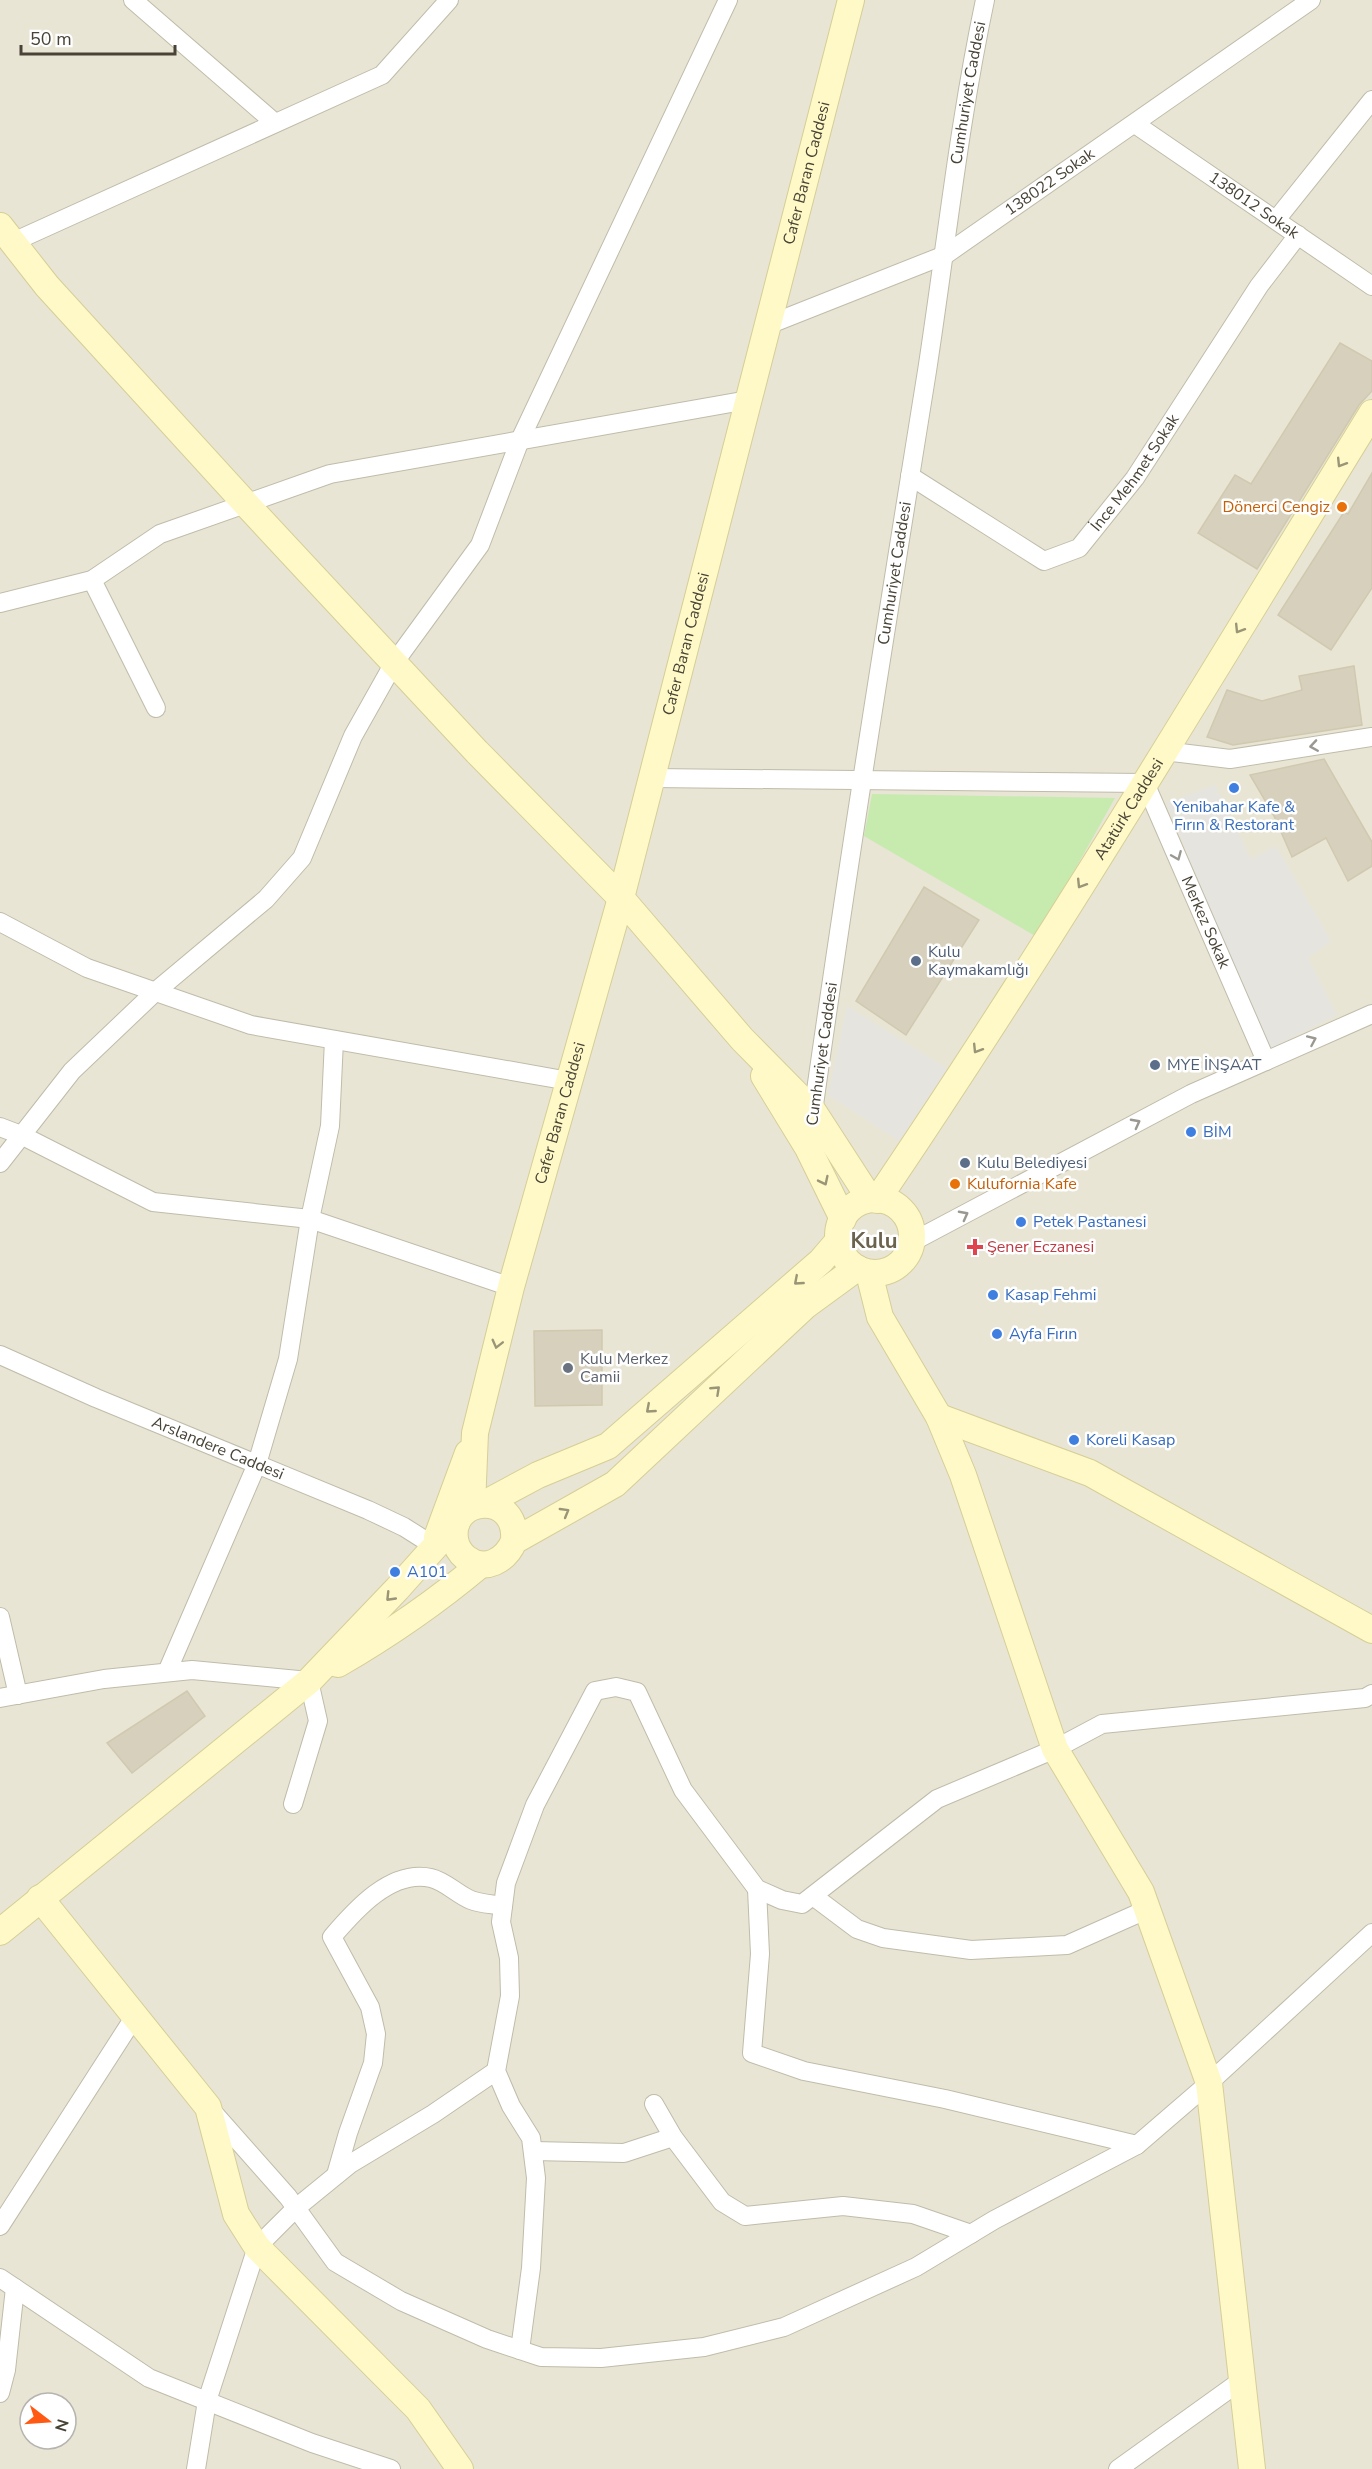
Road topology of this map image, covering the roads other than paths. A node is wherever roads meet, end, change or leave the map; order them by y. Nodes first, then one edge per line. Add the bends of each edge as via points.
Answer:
1 (133, 0) edge
2 (449, 0) edge
3 (728, 0) edge
4 (851, 0) edge
5 (985, 0) edge
6 (1311, 0) edge
7 (1372, 100) edge
8 (275, 123) junction
9 (1135, 124) junction
10 (1276, 220) junction
11 (6, 234) edge
12 (1298, 235) junction
13 (945, 255) junction
14 (1372, 286) edge
15 (768, 325) junction
16 (748, 400) junction
17 (1372, 413) edge
18 (520, 440) junction
19 (910, 476) junction
20 (246, 504) junction
21 (92, 580) junction
22 (0, 603) edge
23 (394, 663) junction
24 (156, 708) dead end
25 (1372, 737) edge
26 (1164, 751) junction
27 (652, 778) junction
28 (861, 780) junction
29 (1145, 783) junction
30 (621, 898) junction
31 (0, 922) edge
32 (155, 992) junction
33 (1372, 1014) edge
34 (742, 1039) junction
35 (334, 1040) junction
36 (1266, 1061) junction
37 (569, 1081) junction
38 (813, 1112) junction
39 (0, 1127) edge
40 (21, 1135) junction
41 (808, 1148) junction
42 (0, 1163) edge
43 (874, 1199) junction
44 (310, 1219) junction
45 (841, 1229) junction
46 (912, 1242) junction
47 (863, 1271) junction
48 (511, 1287) junction
49 (0, 1355) edge
50 (939, 1417) junction
51 (475, 1433) junction
52 (257, 1464) junction
53 (471, 1510) junction
54 (514, 1541) junction
55 (434, 1546) junction
56 (480, 1564) junction
57 (0, 1617) edge
58 (1372, 1630) edge
59 (167, 1672) junction
60 (309, 1681) junction
61 (1372, 1694) edge
62 (9, 1696) edge
63 (1055, 1749) junction
64 (293, 1804) dead end
65 (757, 1889) junction
66 (813, 1896) junction
67 (40, 1898) junction
68 (503, 1906) junction
69 (1148, 1909) junction
70 (0, 1932) edge
71 (1372, 1933) edge
72 (135, 2016) junction
73 (496, 2071) junction
74 (1209, 2083) junction
75 (654, 2103) dead end
76 (208, 2107) junction
77 (673, 2138) junction
78 (1137, 2145) junction
79 (533, 2151) junction
80 (336, 2175) junction
81 (296, 2208) junction
82 (0, 2226) edge
83 (971, 2234) junction
84 (257, 2247) junction
85 (7, 2283) edge
86 (520, 2350) junction
87 (1242, 2380) junction
88 (0, 2393) edge
89 (207, 2401) junction
90 (196, 2469) edge
91 (391, 2469) edge
92 (460, 2469) edge
93 (1118, 2469) edge
94 (1252, 2469) edge

1 - 8 street
2 - 8 street via 382,75
3 - 18 street
4 - 15 street, Cafer Baran Caddesi
5 - 13 street, Cumhuriyet Caddesi via 968,80
6 - 9 street, 138022 Sokak
7 - 10 street
8 - 11 street
9 - 10 street, 138012 Sokak
9 - 13 street, 138022 Sokak
10 - 12 street, 138012 Sokak
11 - 20 street via 47,286
12 - 14 street, 138012 Sokak
12 - 19 street, İnce Mehmet Sokak via 1259,286 1135,478 1079,548 1044,561
13 - 15 street, 138022 Sokak
13 - 19 street, Cumhuriyet Caddesi
15 - 16 street, Cafer Baran Caddesi
16 - 18 street
16 - 27 street, Cafer Baran Caddesi
17 -> 26 street, Atatürk Caddesi
18 - 20 street via 330,474
18 - 23 street via 480,545
19 - 28 street, Cumhuriyet Caddesi
20 - 21 street via 160,534
20 - 23 street
21 - 22 street
21 - 24 street
23 - 30 street
23 - 32 street via 353,736 302,858 266,899
25 -> 26 street via 1230,759
26 - 29 street, Atatürk Caddesi
27 - 28 street
27 - 30 street, Cafer Baran Caddesi
28 - 29 street
28 - 38 street, Cumhuriyet Caddesi
29 -> 36 street, Merkez Sokak
29 -> 43 street, Atatürk Caddesi via 944,1101
30 - 34 street
30 - 37 street, Cafer Baran Caddesi
31 - 32 street via 87,968
32 - 35 street via 251,1025
32 - 40 street via 72,1071
36 -> 33 street
34 - 38 street
34 - 41 street
35 - 37 street
35 - 44 street via 330,1126
46 -> 36 street via 1191,1094
37 - 48 street, Cafer Baran Caddesi
38 - 41 street, Cumhuriyet Caddesi
38 - 43 street
39 - 40 street
40 - 42 street
40 - 44 street via 153,1202
41 -> 45 street
43 - 45 street via 850,1210
43 - 46 street via 893,1203 902,1210 909,1220
44 - 48 street
44 - 52 street via 288,1359
45 - 47 street via 844,1256
45 -> 53 street via 821,1261 608,1446 538,1475
46 - 47 street via 908,1254 891,1270
47 - 50 street via 880,1317
54 -> 47 street via 615,1484 805,1306
48 -> 51 street, Cafer Baran Caddesi
49 - 52 street, Arslandere Caddesi
50 - 58 street via 1090,1473
50 - 63 street via 963,1475
51 - 53 street
51 - 55 street
52 - 55 street, Arslandere Caddesi via 404,1527
52 - 59 street
53 - 54 street via 495,1505 504,1511 512,1520
53 - 55 street
53 - 56 street via 454,1532 461,1554
54 - 56 street via 502,1560
55 -> 60 street
56 - 60 street via 384,1637
57 - 62 street
59 - 60 street via 192,1670
59 - 62 street
60 - 64 street via 318,1721
60 - 67 street
61 - 63 street via 1365,1698 1102,1724
63 - 66 street via 937,1799
63 - 69 street via 1142,1892
65 - 66 street via 802,1904
65 - 68 street via 683,1790 637,1692 616,1687 595,1691 535,1805 506,1883
65 - 78 street via 760,1954 752,2053 804,2071 945,2098
66 - 69 street via 857,1929 883,1938 971,1950 1067,1945
67 - 70 street
67 - 72 street
68 - 73 street via 501,1922 509,1958 510,1996
68 - 80 street via 472,1901 432,1878 411,1877 391,1883 350,1916 332,1937 370,2007 376,2034 373,2063
69 - 74 street
71 - 74 street
72 - 76 street
72 - 82 street
73 - 79 street via 531,2138
73 - 80 street
74 - 78 street
74 - 87 street
75 - 77 street
76 - 81 street
76 - 84 street via 236,2214
77 - 79 street via 624,2153
77 - 83 street via 722,2202 745,2216 843,2206 913,2214
78 - 83 street
79 - 86 street via 536,2178 532,2246
80 - 81 street
81 - 84 street
81 - 86 street via 335,2262 401,2301
83 - 86 street via 916,2267 784,2327 704,2347 601,2358 541,2357
84 - 89 street
84 - 92 street via 418,2409
85 - 88 street via 6,2370
85 - 89 street via 149,2378
87 - 93 street
87 - 94 street
89 - 90 street
89 - 91 street

